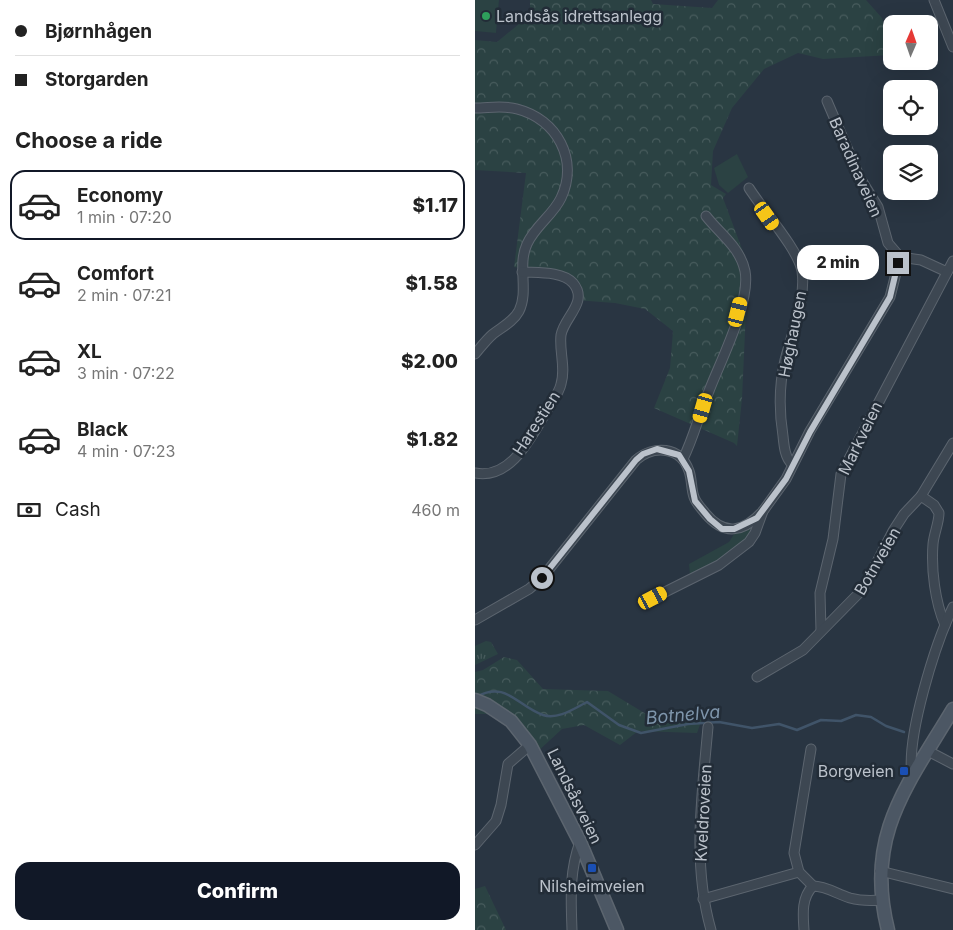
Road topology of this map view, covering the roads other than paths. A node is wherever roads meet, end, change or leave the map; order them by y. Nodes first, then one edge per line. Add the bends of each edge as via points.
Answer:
1 (934, 0) edge
2 (953, 48) edge
3 (827, 100) dead end
4 (475, 108) edge
5 (749, 188) dead end
6 (706, 216) dead end
7 (900, 257) junction
8 (953, 261) edge
9 (522, 272) junction
10 (947, 272) junction
11 (475, 354) edge
12 (953, 443) edge
13 (683, 459) junction
14 (793, 464) junction
15 (475, 473) edge
16 (921, 496) junction
17 (763, 511) junction
18 (653, 598) dead end
19 (953, 607) edge
20 (475, 620) edge
21 (945, 625) junction
22 (821, 631) junction
23 (757, 677) dead end
24 (475, 700) edge
25 (953, 709) edge
26 (708, 727) dead end
27 (531, 745) junction
28 (811, 749) dead end
29 (928, 751) junction
30 (953, 764) edge
31 (912, 776) junction
32 (580, 842) junction
33 (475, 846) edge
34 (879, 871) junction
35 (799, 872) junction
36 (813, 886) junction
37 (953, 889) edge
38 (703, 899) junction
39 (881, 900) junction
40 (572, 930) edge
41 (617, 930) edge
42 (711, 930) edge
43 (804, 930) edge
44 (888, 930) edge

1 - 2 street
3 - 7 street, Baradinaveien via 860,178 878,207 888,243
4 - 9 street via 508,107 523,111 549,126 564,146 567,165 564,190 528,242
5 - 14 street, Høghaugen via 794,252 802,272 800,300 781,386 783,440 785,452
6 - 13 street via 734,248 744,270 745,285 730,343
7 - 10 street via 921,260
7 - 14 street via 890,297
8 - 10 street, Markveien
9 - 11 street via 523,297 519,310
9 - 15 street, Harestien via 562,276 577,291 578,302 561,333 561,384 525,447 515,458 494,473
10 - 22 street, Markveien via 841,474 833,539 820,593
12 - 16 street, Botnveien
13 - 17 street via 695,501 716,526 734,529 751,522
13 - 20 street via 665,450 643,454 542,578
14 - 17 street
16 - 21 street via 939,513 933,555 936,589
16 - 22 street, Botnveien via 893,531 863,589
17 - 18 street via 755,533 740,550 710,570
19 - 21 street
21 - 31 street via 923,698 911,761
22 - 23 street, Botnveien via 803,650
24 - 27 street, Landsåsveien via 511,721
25 - 29 street
26 - 38 street, Kveldroveien via 699,844
27 - 32 street, Landsåsveien
27 - 33 street via 508,764 496,821
28 - 35 street via 794,847
29 - 30 street
29 - 31 street
31 - 34 street via 887,833
32 - 40 street via 570,885
32 - 41 street, Landsåsveien
34 - 37 street
34 - 39 street
35 - 36 street
35 - 38 street
36 - 39 street via 850,898
36 - 43 street via 803,906
38 - 42 street, Kveldroveien
39 - 44 street

